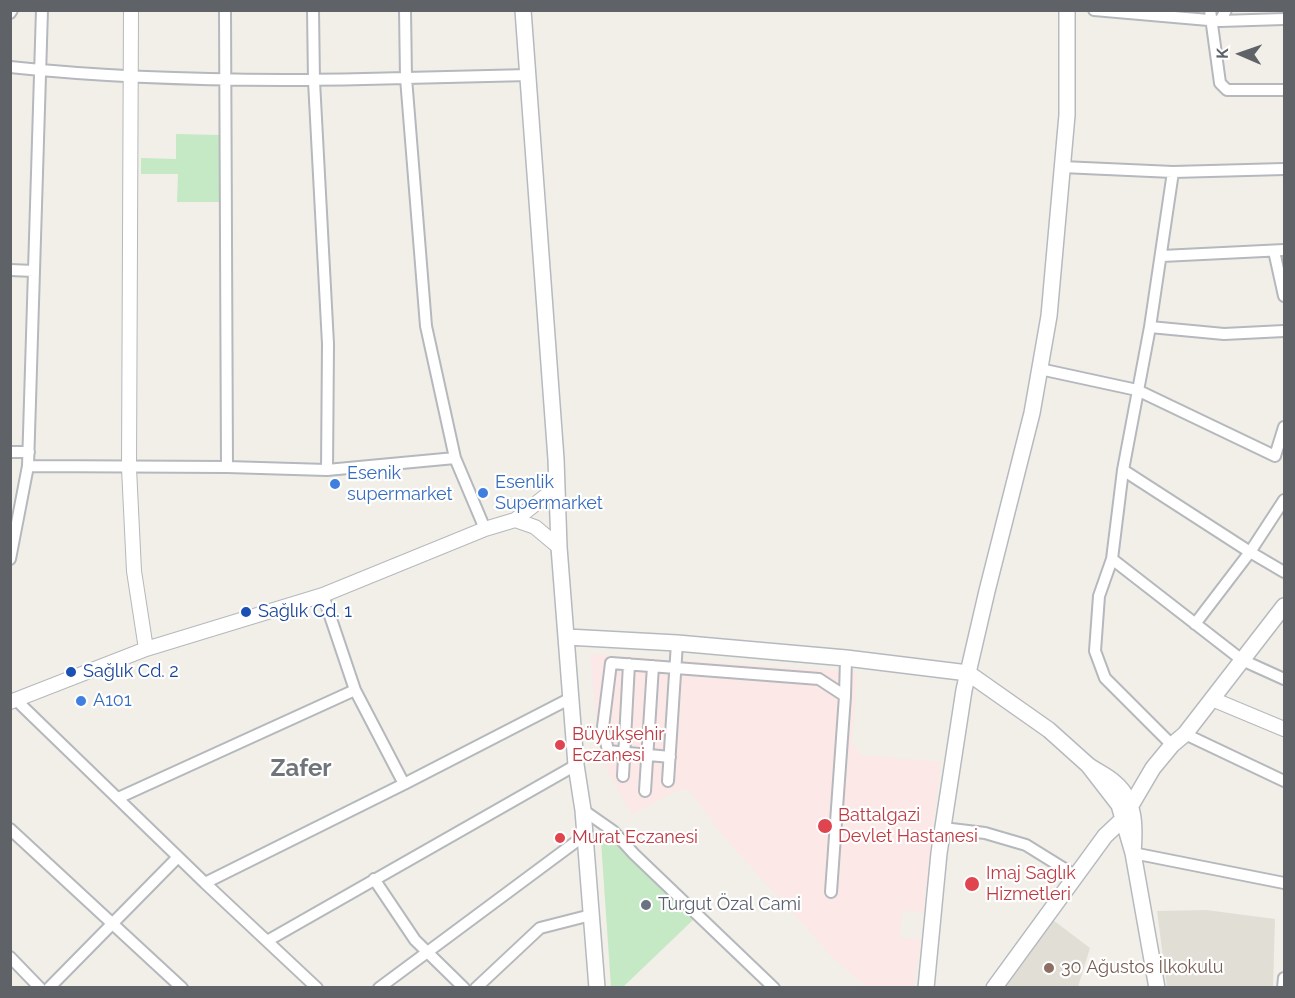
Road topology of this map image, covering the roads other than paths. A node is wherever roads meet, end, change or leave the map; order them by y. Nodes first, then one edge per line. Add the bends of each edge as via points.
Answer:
1 (42, 10) edge
2 (131, 10) edge
3 (225, 10) edge
4 (313, 10) edge
5 (405, 10) edge
6 (523, 10) edge
7 (1067, 10) edge
8 (1094, 10) edge
9 (1226, 10) edge
10 (1122, 12) edge
11 (1214, 17) edge
12 (1284, 19) edge
13 (10, 67) edge
14 (40, 70) junction
15 (529, 75) junction
16 (130, 78) junction
17 (406, 78) junction
18 (225, 80) junction
19 (314, 81) junction
20 (1284, 90) edge
21 (1062, 167) junction
22 (1284, 169) edge
23 (1173, 172) junction
24 (1279, 250) edge
25 (1162, 256) junction
26 (10, 270) edge
27 (34, 271) junction
28 (1284, 296) edge
29 (1150, 327) junction
30 (1284, 331) edge
31 (1040, 369) junction
32 (1137, 390) junction
33 (1284, 427) edge
34 (10, 452) edge
35 (28, 452) junction
36 (455, 458) junction
37 (1280, 458) edge
38 (28, 466) junction
39 (228, 467) junction
40 (129, 468) junction
41 (327, 470) junction
42 (1123, 470) junction
43 (557, 487) junction
44 (1284, 500) edge
45 (514, 520) junction
46 (485, 530) junction
47 (559, 547) junction
48 (1250, 552) junction
49 (10, 559) edge
50 (1112, 559) junction
51 (1284, 572) edge
52 (323, 595) junction
53 (1284, 606) edge
54 (1195, 624) junction
55 (567, 637) junction
56 (677, 643) junction
57 (146, 649) junction
58 (846, 658) junction
59 (1242, 660) junction
60 (629, 664) junction
61 (653, 666) junction
62 (675, 668) junction
63 (968, 674) junction
64 (1284, 679) edge
65 (355, 690) junction
66 (845, 696) junction
67 (571, 698) junction
68 (1212, 699) junction
69 (13, 701) edge
70 (1284, 729) edge
71 (1185, 734) junction
72 (1172, 745) junction
73 (624, 752) junction
74 (647, 754) junction
75 (670, 757) junction
76 (576, 765) junction
77 (623, 776) dead end
78 (668, 781) dead end
79 (1284, 781) edge
80 (404, 784) junction
81 (645, 791) dead end
82 (118, 798) junction
83 (583, 810) junction
84 (1126, 812) junction
85 (943, 828) junction
86 (10, 829) edge
87 (585, 835) junction
88 (1133, 853) junction
89 (178, 857) junction
90 (1076, 876) junction
91 (374, 879) junction
92 (205, 883) junction
93 (1284, 883) edge
94 (831, 892) dead end
95 (591, 915) junction
96 (113, 923) junction
97 (267, 940) junction
98 (427, 951) junction
99 (10, 957) edge
100 (1284, 978) edge
101 (40, 987) edge
102 (49, 987) edge
103 (182, 987) edge
104 (317, 987) edge
105 (379, 987) edge
106 (464, 987) edge
107 (476, 987) edge
108 (597, 987) edge
109 (774, 987) edge
110 (926, 987) edge
111 (994, 987) edge
112 (1157, 987) edge
113 (1283, 987) edge

1 - 14 street
2 - 16 street
3 - 18 street
4 - 19 street
5 - 17 street
6 - 15 main road
7 - 21 main road via 1067,115
8 - 10 street
9 - 11 street
10 - 11 street
11 - 12 street
11 - 20 street via 1220,83 1227,90
13 - 14 street
14 - 16 street
14 - 27 street
15 - 17 street
15 - 43 main road
16 - 18 street
16 - 40 street
17 - 19 street
17 - 36 street via 426,326
18 - 19 street
18 - 39 street
19 - 41 street via 328,344
21 - 23 street
21 - 31 main road via 1049,316
22 - 23 street
23 - 25 street
24 - 25 street
24 - 28 street
25 - 29 street
26 - 27 street
27 - 35 street
29 - 30 street via 1224,334
29 - 32 street
31 - 32 street
31 - 63 main road
32 - 37 street
32 - 42 street
33 - 37 street
34 - 35 street
35 - 38 street
36 - 41 street
36 - 46 street
38 - 40 street
38 - 49 street
39 - 40 street
39 - 41 street
40 - 57 street via 134,571
42 - 48 street
42 - 50 street
43 - 45 street
43 - 47 main road
44 - 48 street
45 - 46 street
45 - 47 street via 535,527
46 - 52 street
47 - 55 main road
48 - 51 street
48 - 54 street
50 - 54 street
50 - 72 street via 1099,596 1095,651 1104,678
52 - 57 street
52 - 65 street
53 - 59 main road
54 - 59 street
55 - 56 main road
55 - 67 main road
56 - 58 main road
56 - 62 street
57 - 69 street
58 - 63 main road
58 - 66 street
59 - 64 street
59 - 68 main road
60 - 61 street
60 - 73 street
60 - 73 street via 611,663 603,727 608,751
61 - 62 street
61 - 74 street
62 - 66 street via 819,679
62 - 75 street
63 - 84 main road via 1049,730 1088,765
63 - 85 main road
65 - 80 street
65 - 82 street
66 - 94 street
67 - 76 main road
67 - 80 street
68 - 70 street
68 - 71 main road
69 - 82 street
71 - 72 main road
71 - 79 street
72 - 84 main road
73 - 74 street
73 - 77 street
74 - 75 street
74 - 81 street
75 - 78 street
76 - 83 main road
76 - 91 street
80 - 92 street
82 - 89 street
83 - 87 main road
83 - 109 street via 613,831
84 - 88 main road
84 - 90 main road
85 - 90 street via 985,833 1026,845
85 - 110 main road
86 - 96 street
87 - 95 main road
87 - 98 street
88 - 93 street
88 - 112 main road
89 - 92 street
89 - 96 street
90 - 111 main road
91 - 97 street
91 - 98 street via 415,940
92 - 97 street
95 - 107 street via 540,928
95 - 108 main road
96 - 102 street
96 - 103 street
97 - 104 street
98 - 105 street
98 - 106 street
99 - 101 street
100 - 113 street

